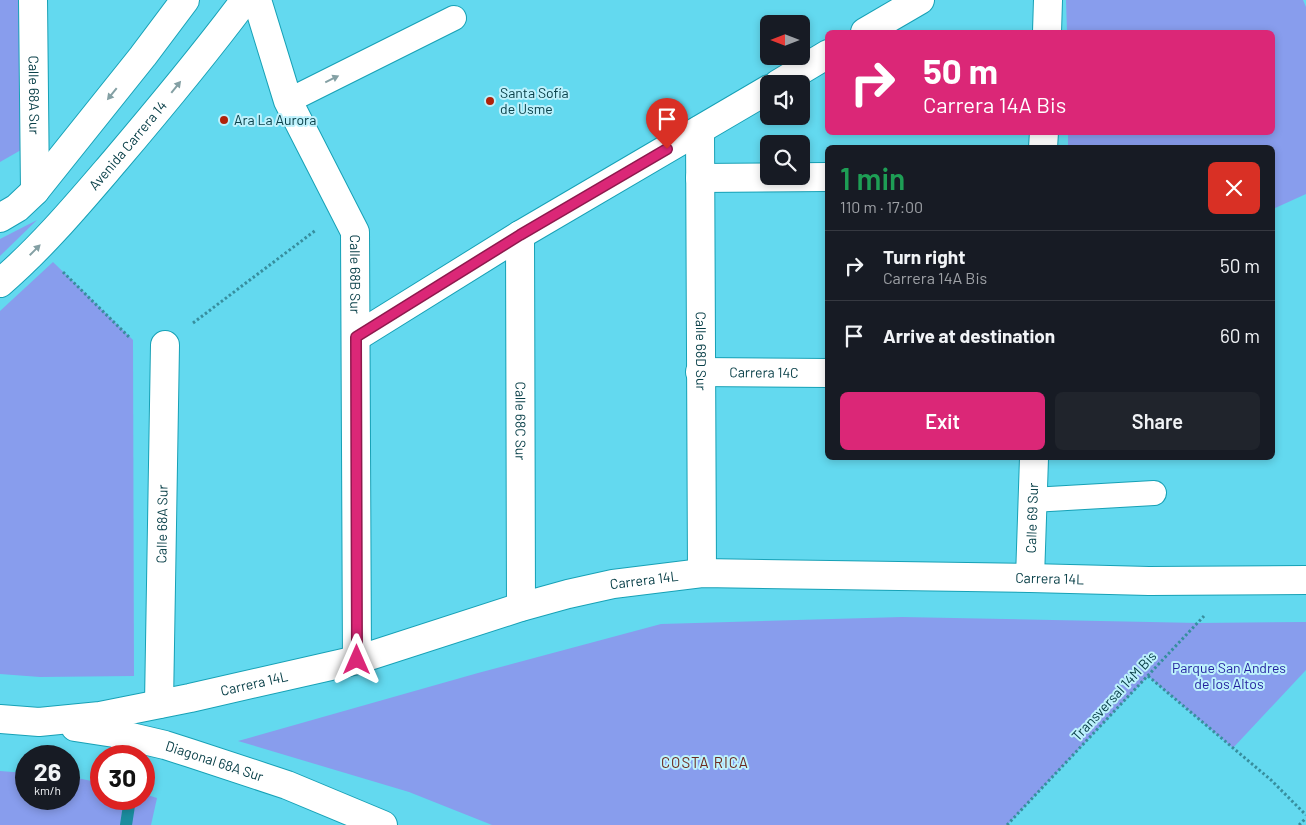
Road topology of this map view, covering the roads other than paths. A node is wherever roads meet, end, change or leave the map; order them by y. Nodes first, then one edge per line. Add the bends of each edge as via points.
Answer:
1 (32, 0) edge
2 (185, 0) edge
3 (245, 0) edge
4 (257, 0) edge
5 (920, 0) edge
6 (1048, 0) edge
7 (454, 18) dead end
8 (868, 30) edge
9 (1047, 30) edge
10 (825, 56) edge
11 (793, 75) edge
12 (760, 94) edge
13 (288, 101) junction
14 (700, 130) junction
15 (825, 177) edge
16 (700, 178) junction
17 (35, 191) junction
18 (0, 218) edge
19 (520, 235) junction
20 (0, 283) edge
21 (356, 337) junction
22 (165, 345) road end
23 (700, 372) junction
24 (825, 373) edge
25 (1034, 460) edge
26 (1154, 493) dead end
27 (1032, 500) junction
28 (702, 573) junction
29 (1030, 578) junction
30 (1306, 580) edge
31 (521, 607) junction
32 (357, 660) junction
33 (190, 698) junction
34 (159, 704) junction
35 (0, 719) edge
36 (39, 722) junction
37 (190, 752) junction
38 (383, 825) edge

1 - 17 street, Calle 68A Sur
2 -> 17 street
20 -> 3 street, Avenida Carrera 14 via 80,201
4 - 13 street, Calle 68B Sur
5 - 8 street
6 - 9 street
13 -> 7 lane
10 - 11 street
12 - 14 street
13 - 21 street, Calle 68B Sur via 355,232
14 - 16 street, Calle 68D Sur
14 - 19 street
15 - 16 street
16 - 23 street, Calle 68D Sur
17 - 18 street
19 - 21 street
19 - 31 street, Calle 68C Sur
21 - 32 street, Calle 68B Sur
22 - 34 street, Calle 68A Sur
23 - 24 street, Carrera 14C
23 - 28 street, Calle 68D Sur
25 - 27 street, Calle 69 Sur
26 - 27 lane
27 - 29 street, Calle 69 Sur
28 - 29 street, Carrera 14L
28 - 31 street, Carrera 14L via 612,584
29 - 30 street, Carrera 14L
31 - 32 street, Carrera 14L
32 - 33 street, Carrera 14L
33 - 34 street, Carrera 14L
33 - 37 street via 180,705 174,723 178,740
34 - 36 street, Carrera 14L via 100,716
35 - 36 street, Carrera 14L
36 - 37 street, Diagonal 68A Sur via 114,733
37 - 38 street, Diagonal 68A Sur via 287,786

